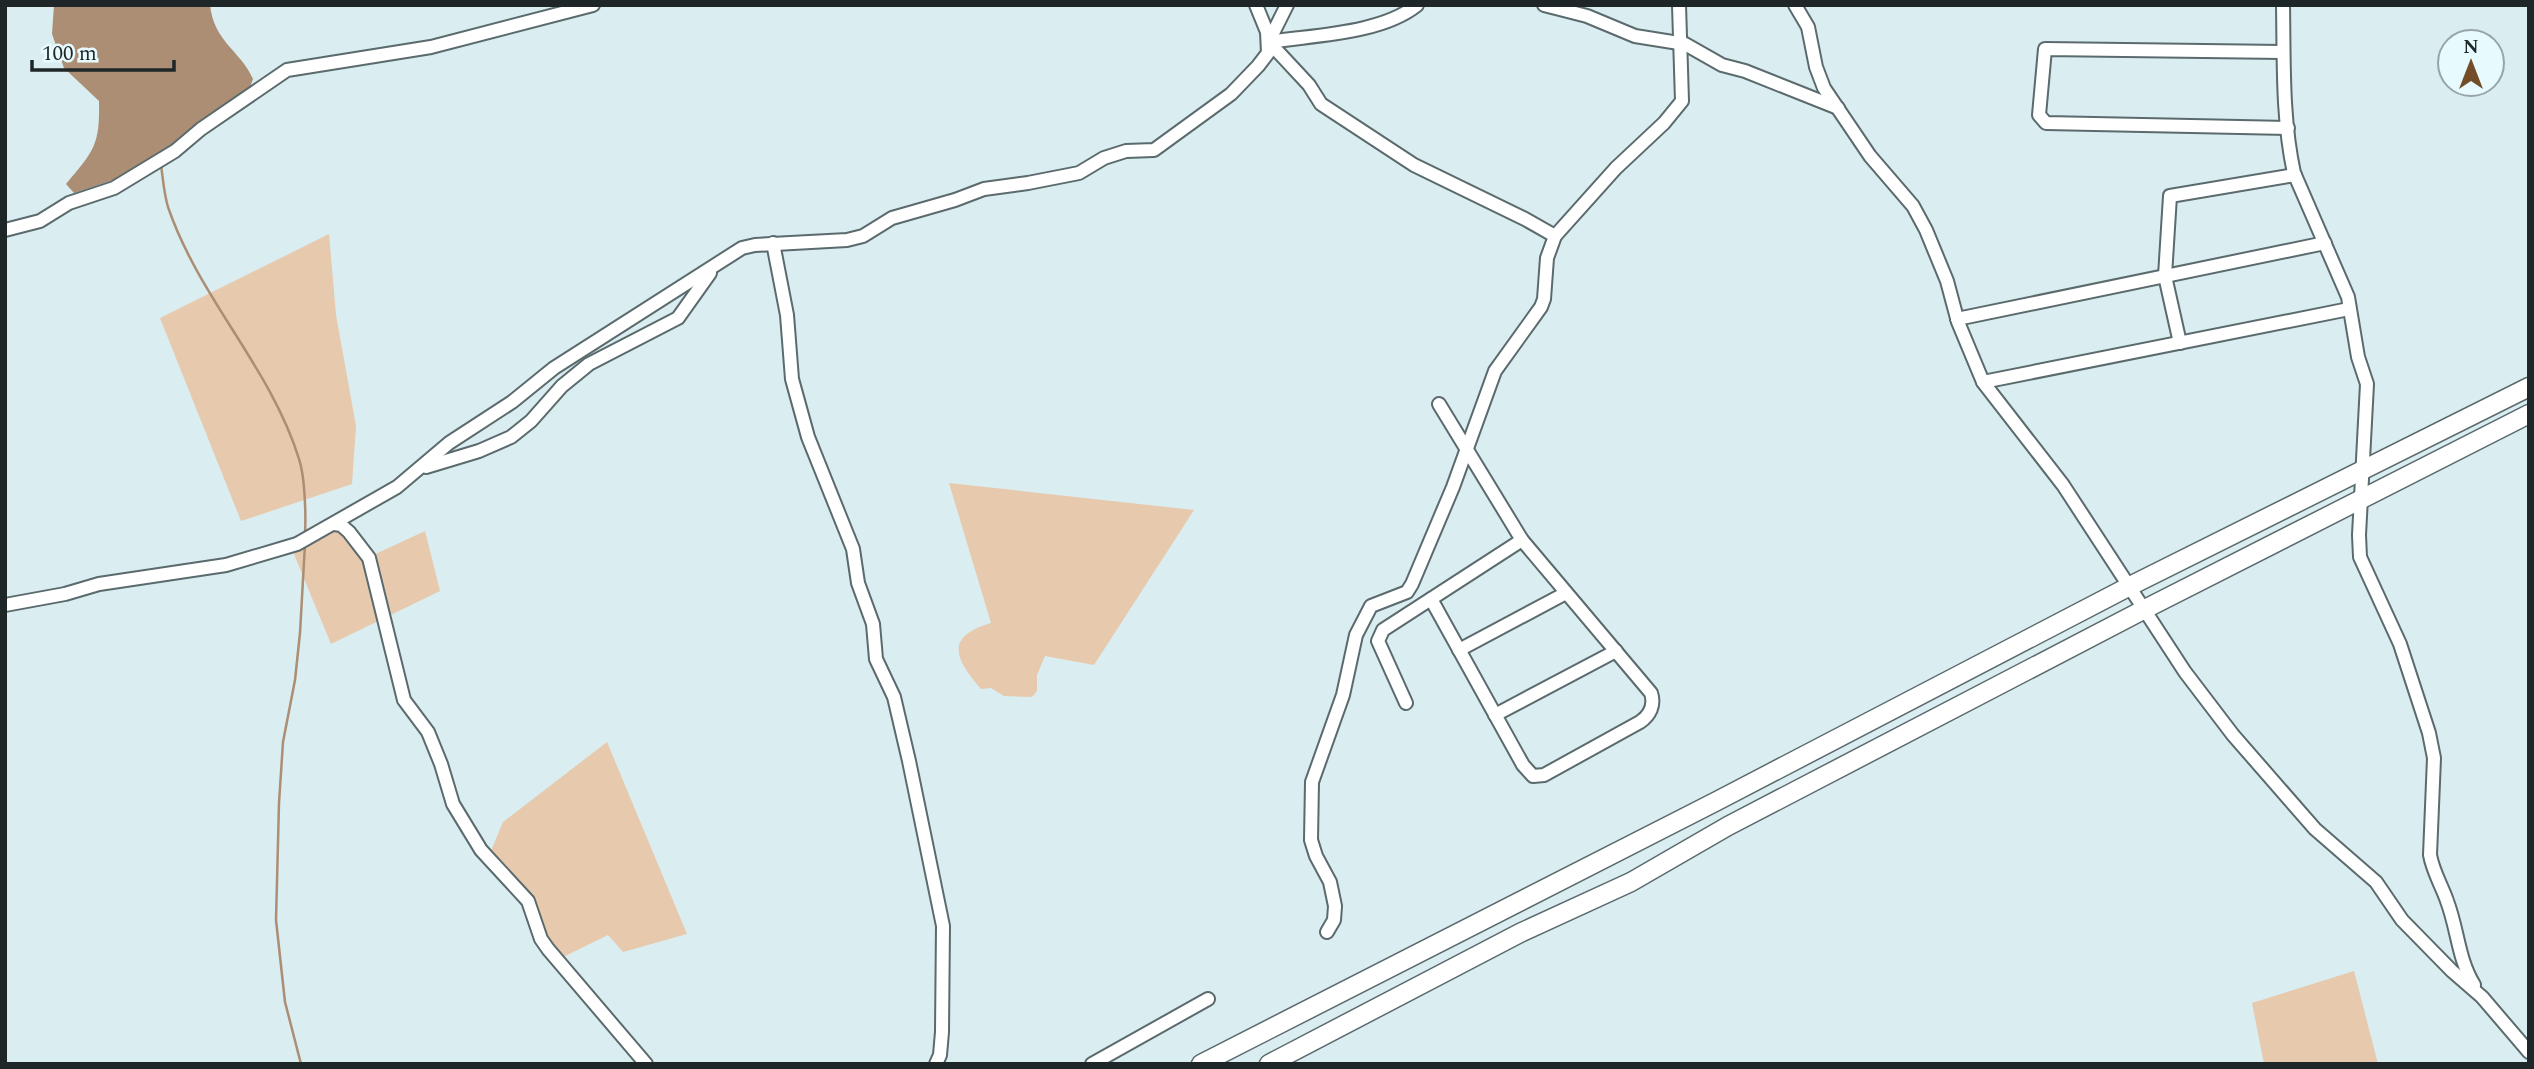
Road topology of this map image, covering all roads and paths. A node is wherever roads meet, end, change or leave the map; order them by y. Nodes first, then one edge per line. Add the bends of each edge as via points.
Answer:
1 (593, 5) edge
2 (1256, 5) edge
3 (1287, 5) edge
4 (1417, 5) edge
5 (1544, 5) edge
6 (1679, 5) edge
7 (1796, 5) edge
8 (2283, 5) edge
9 (1269, 42) junction
10 (1679, 43) junction
11 (2283, 51) junction
12 (1838, 109) junction
13 (2288, 128) junction
14 (2295, 175) junction
15 (5, 230) edge
16 (1555, 236) junction
17 (773, 243) junction
18 (2325, 243) junction
19 (717, 263) junction
20 (2165, 276) junction
21 (2350, 309) junction
22 (1957, 319) junction
23 (2180, 343) junction
24 (1983, 382) junction
25 (2529, 387) edge
26 (1439, 404) dead end
27 (2529, 414) edge
28 (1467, 451) junction
29 (423, 468) junction
30 (2364, 470) junction
31 (2362, 500) junction
32 (334, 524) junction
33 (1522, 540) junction
34 (2130, 586) junction
35 (1566, 593) junction
36 (1432, 599) junction
37 (5, 605) edge
38 (2145, 609) junction
39 (1460, 650) junction
40 (1616, 651) junction
41 (1406, 702) dead end
42 (1495, 715) junction
43 (1328, 932) dead end
44 (2482, 997) junction
45 (1208, 999) dead end
46 (2529, 1052) edge
47 (646, 1064) edge
48 (936, 1064) edge
49 (1092, 1064) edge
50 (1201, 1064) edge
51 (1269, 1064) edge

1 - 15 street via 431,47 287,70 176,151 114,188 69,203 40,221
2 - 9 street
3 - 9 street
4 - 9 street via 1390,19 1347,31
5 - 10 street via 1635,36
6 - 10 street
7 - 12 street via 1808,27 1824,88
8 - 11 street
9 - 16 street via 1321,104 1414,165
9 - 17 street via 1268,53 1231,94 1154,150 1126,151 1079,173 984,188 892,218 847,240
10 - 12 street via 1732,69
10 - 16 street via 1682,101
11 - 13 street
11 - 13 street via 2045,48 2039,115 2046,122
12 - 22 street via 1913,206 1937,253
13 - 14 street
14 - 18 street
14 - 20 street via 2170,196
16 - 28 street via 1547,258 1541,307 1496,371
17 - 19 street via 742,248
17 - 48 street via 787,315 792,379 808,437 853,549 858,583 873,624 876,659 894,697 943,926 942,1032
18 - 20 street
18 - 21 street
19 - 29 street via 554,368 449,443
19 - 29 street via 678,318 589,364 511,437
20 - 22 street
20 - 23 street
21 - 23 street
21 - 30 street via 2367,384
22 - 24 street
23 - 24 street
24 - 34 street via 2063,485
25 - 30 highway
26 - 28 street
27 - 31 highway
28 - 33 street
28 - 43 street via 1412,584 1407,592 1371,606 1356,635 1343,695 1312,782 1311,841 1330,882 1335,906
29 - 32 street
30 - 31 street
30 - 34 highway
31 - 38 highway
31 - 44 street via 2360,556 2400,644 2434,758 2432,866 2448,902 2464,969
32 - 37 street via 297,544 226,565 99,584
32 - 47 street via 349,532 369,558 404,700 428,732 460,819 481,850 528,901 548,950
33 - 35 street
33 - 36 street
34 - 38 street
34 - 50 highway
35 - 39 street
35 - 40 street
36 - 39 street
36 - 41 street via 1379,636
38 - 44 street via 2233,735 2315,829 2376,882 2402,920
38 - 51 highway via 1728,826 1631,882 1520,933
39 - 42 street
40 - 42 street
40 - 42 street via 1651,693 1651,710 1640,722 1544,775 1527,772
44 - 46 street
45 - 49 street

